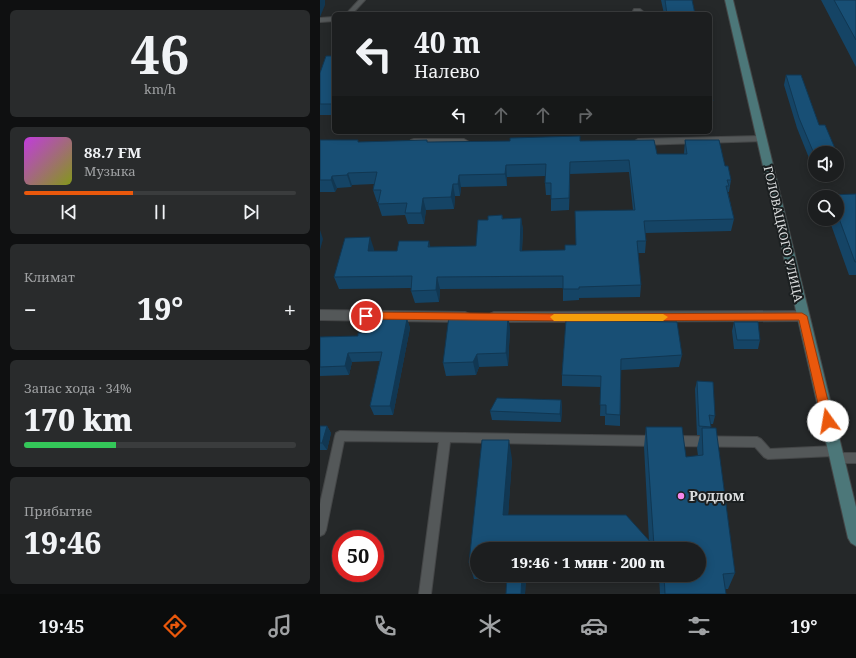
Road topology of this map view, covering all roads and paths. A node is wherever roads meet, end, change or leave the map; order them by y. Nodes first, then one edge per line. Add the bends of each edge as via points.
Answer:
1 (362, 0) edge
2 (730, 0) edge
3 (352, 12) edge
4 (332, 19) edge
5 (320, 20) edge
6 (657, 137) edge
7 (761, 139) junction
8 (403, 142) edge
9 (475, 142) edge
10 (626, 142) edge
11 (320, 315) edge
12 (802, 316) junction
13 (445, 438) junction
14 (836, 454) junction
15 (856, 458) edge
16 (320, 530) edge
17 (856, 538) edge
18 (426, 594) edge

1 - 3 lane
2 - 7 main road, ГОЛОВАЦКОГО УЛИЦА
4 - 5 lane
6 - 7 street
6 - 10 street
7 - 12 main road, ГОЛОВАЦКОГО УЛИЦА
8 - 9 street
11 - 12 street
12 - 14 main road, ГОЛОВАЦКОГО УЛИЦА
13 - 14 lane via 757,442 768,454
13 - 16 lane via 340,436
13 - 18 lane
14 - 15 lane
14 - 17 main road, ГОЛОВАЦКОГО УЛИЦА

